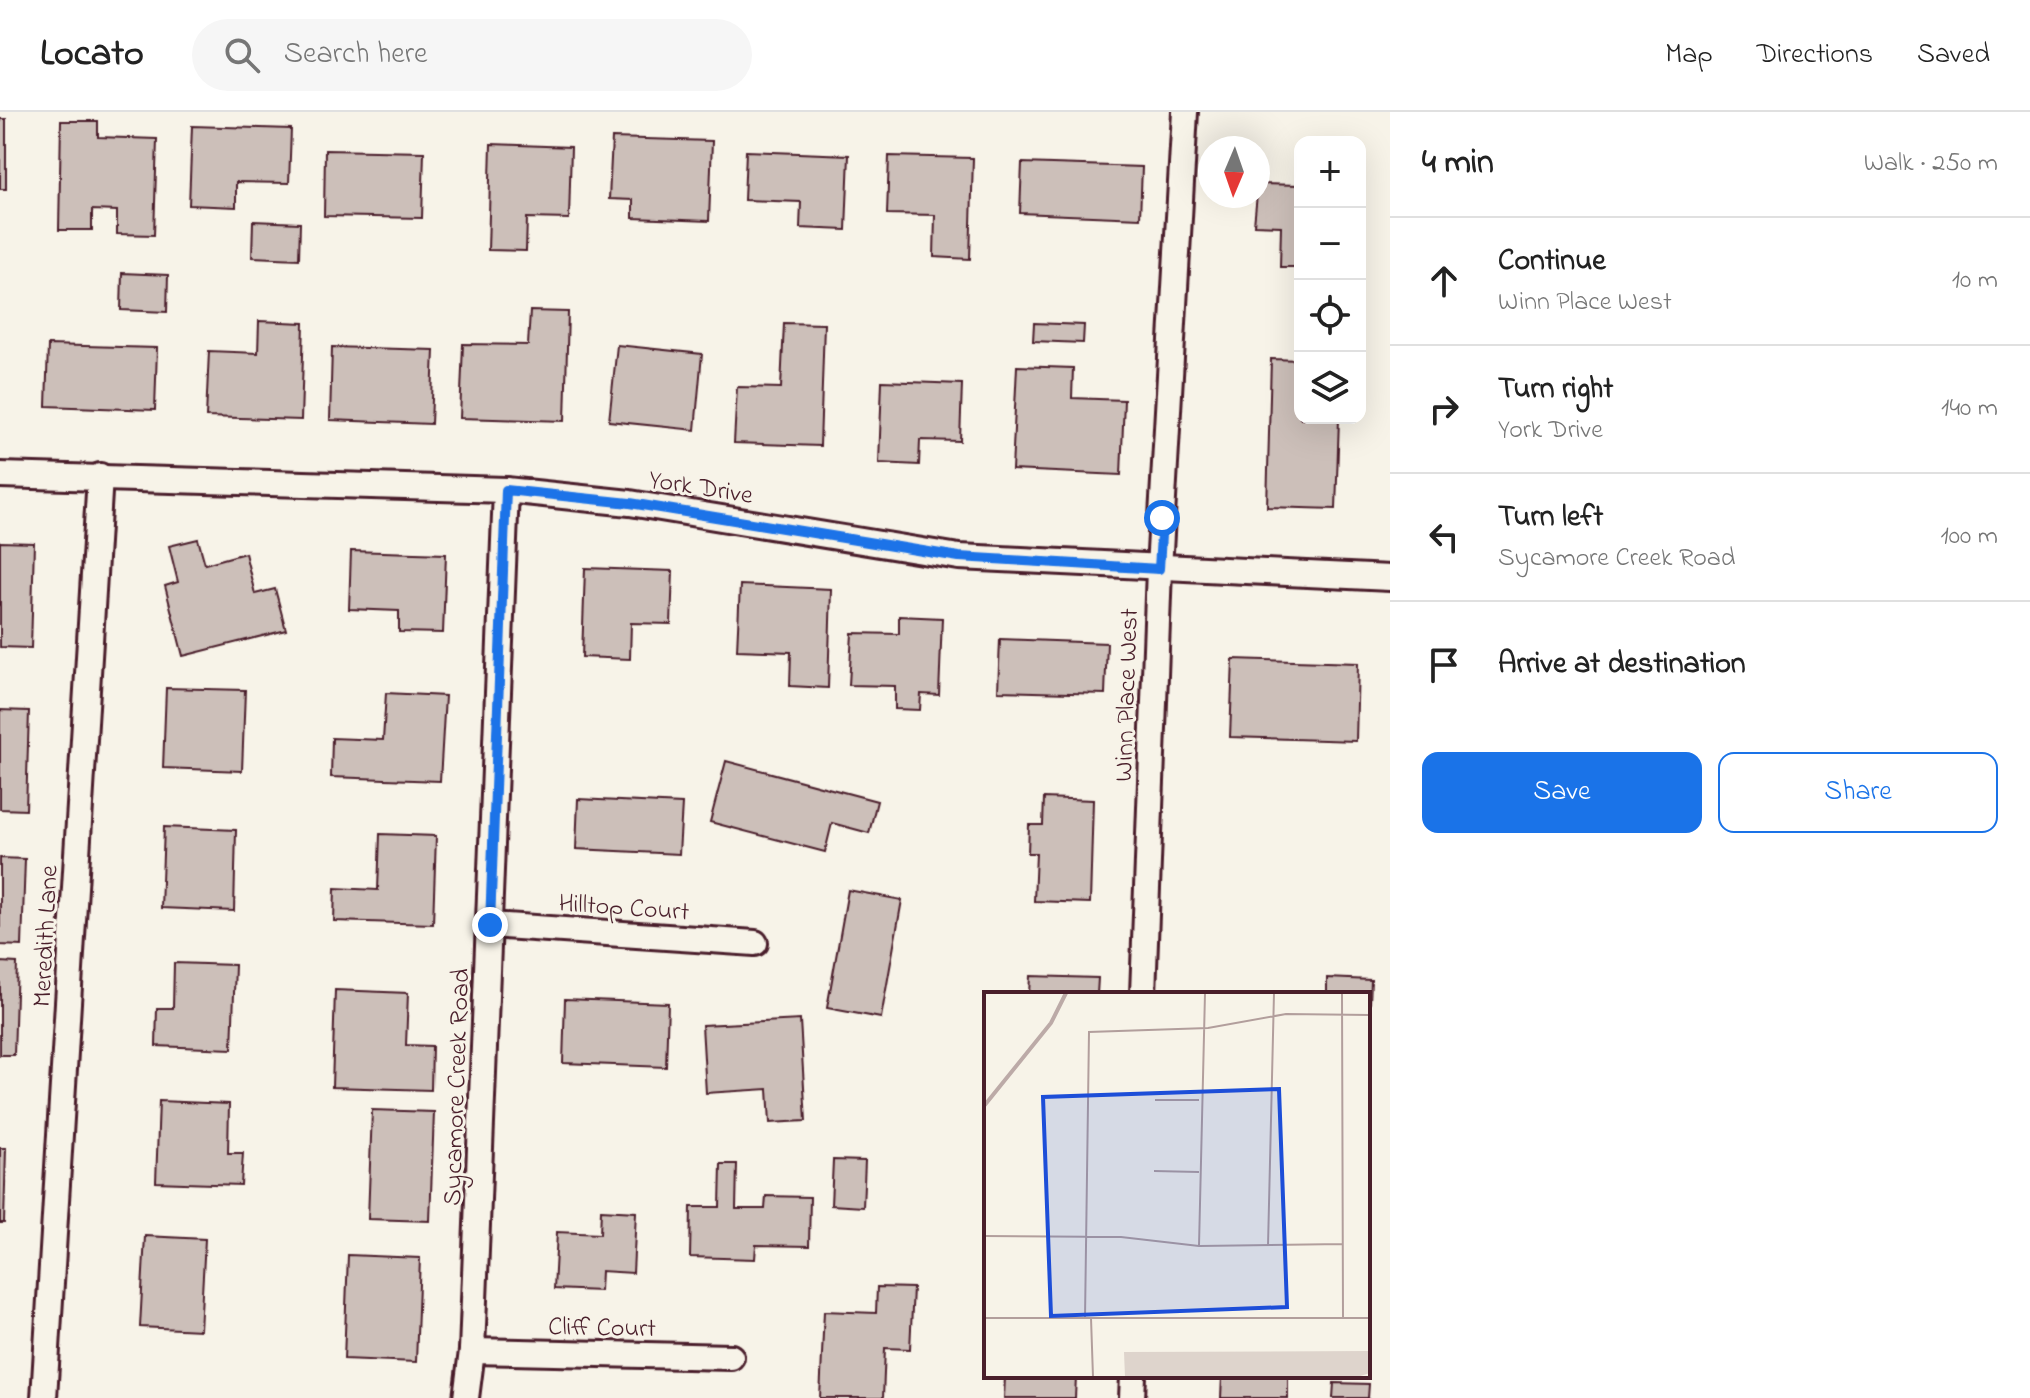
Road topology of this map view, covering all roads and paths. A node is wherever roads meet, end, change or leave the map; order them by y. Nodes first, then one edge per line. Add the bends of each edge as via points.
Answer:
1 (1185, 112) edge
2 (0, 475) edge
3 (100, 476) junction
4 (506, 490) junction
5 (1159, 569) junction
6 (1390, 578) edge
7 (490, 925) junction
8 (755, 943) dead end
9 (1143, 992) edge
10 (472, 1351) junction
11 (731, 1357) dead end
12 (1133, 1378) edge
13 (44, 1398) edge
14 (466, 1398) edge
15 (1132, 1398) edge

1 - 5 street, Winn Place West
2 - 3 street, York Drive
3 - 4 street, York Drive
3 - 13 street, Meredith Lane
4 - 5 street, York Drive via 630,503 959,557
4 - 7 street, Sycamore Creek Road
5 - 6 street, York Drive
5 - 9 street, Winn Place West
7 - 8 street, Hilltop Court
7 - 10 street, Sycamore Creek Road
10 - 11 street, Cliff Court
10 - 14 street, Sycamore Creek Road
12 - 15 street

